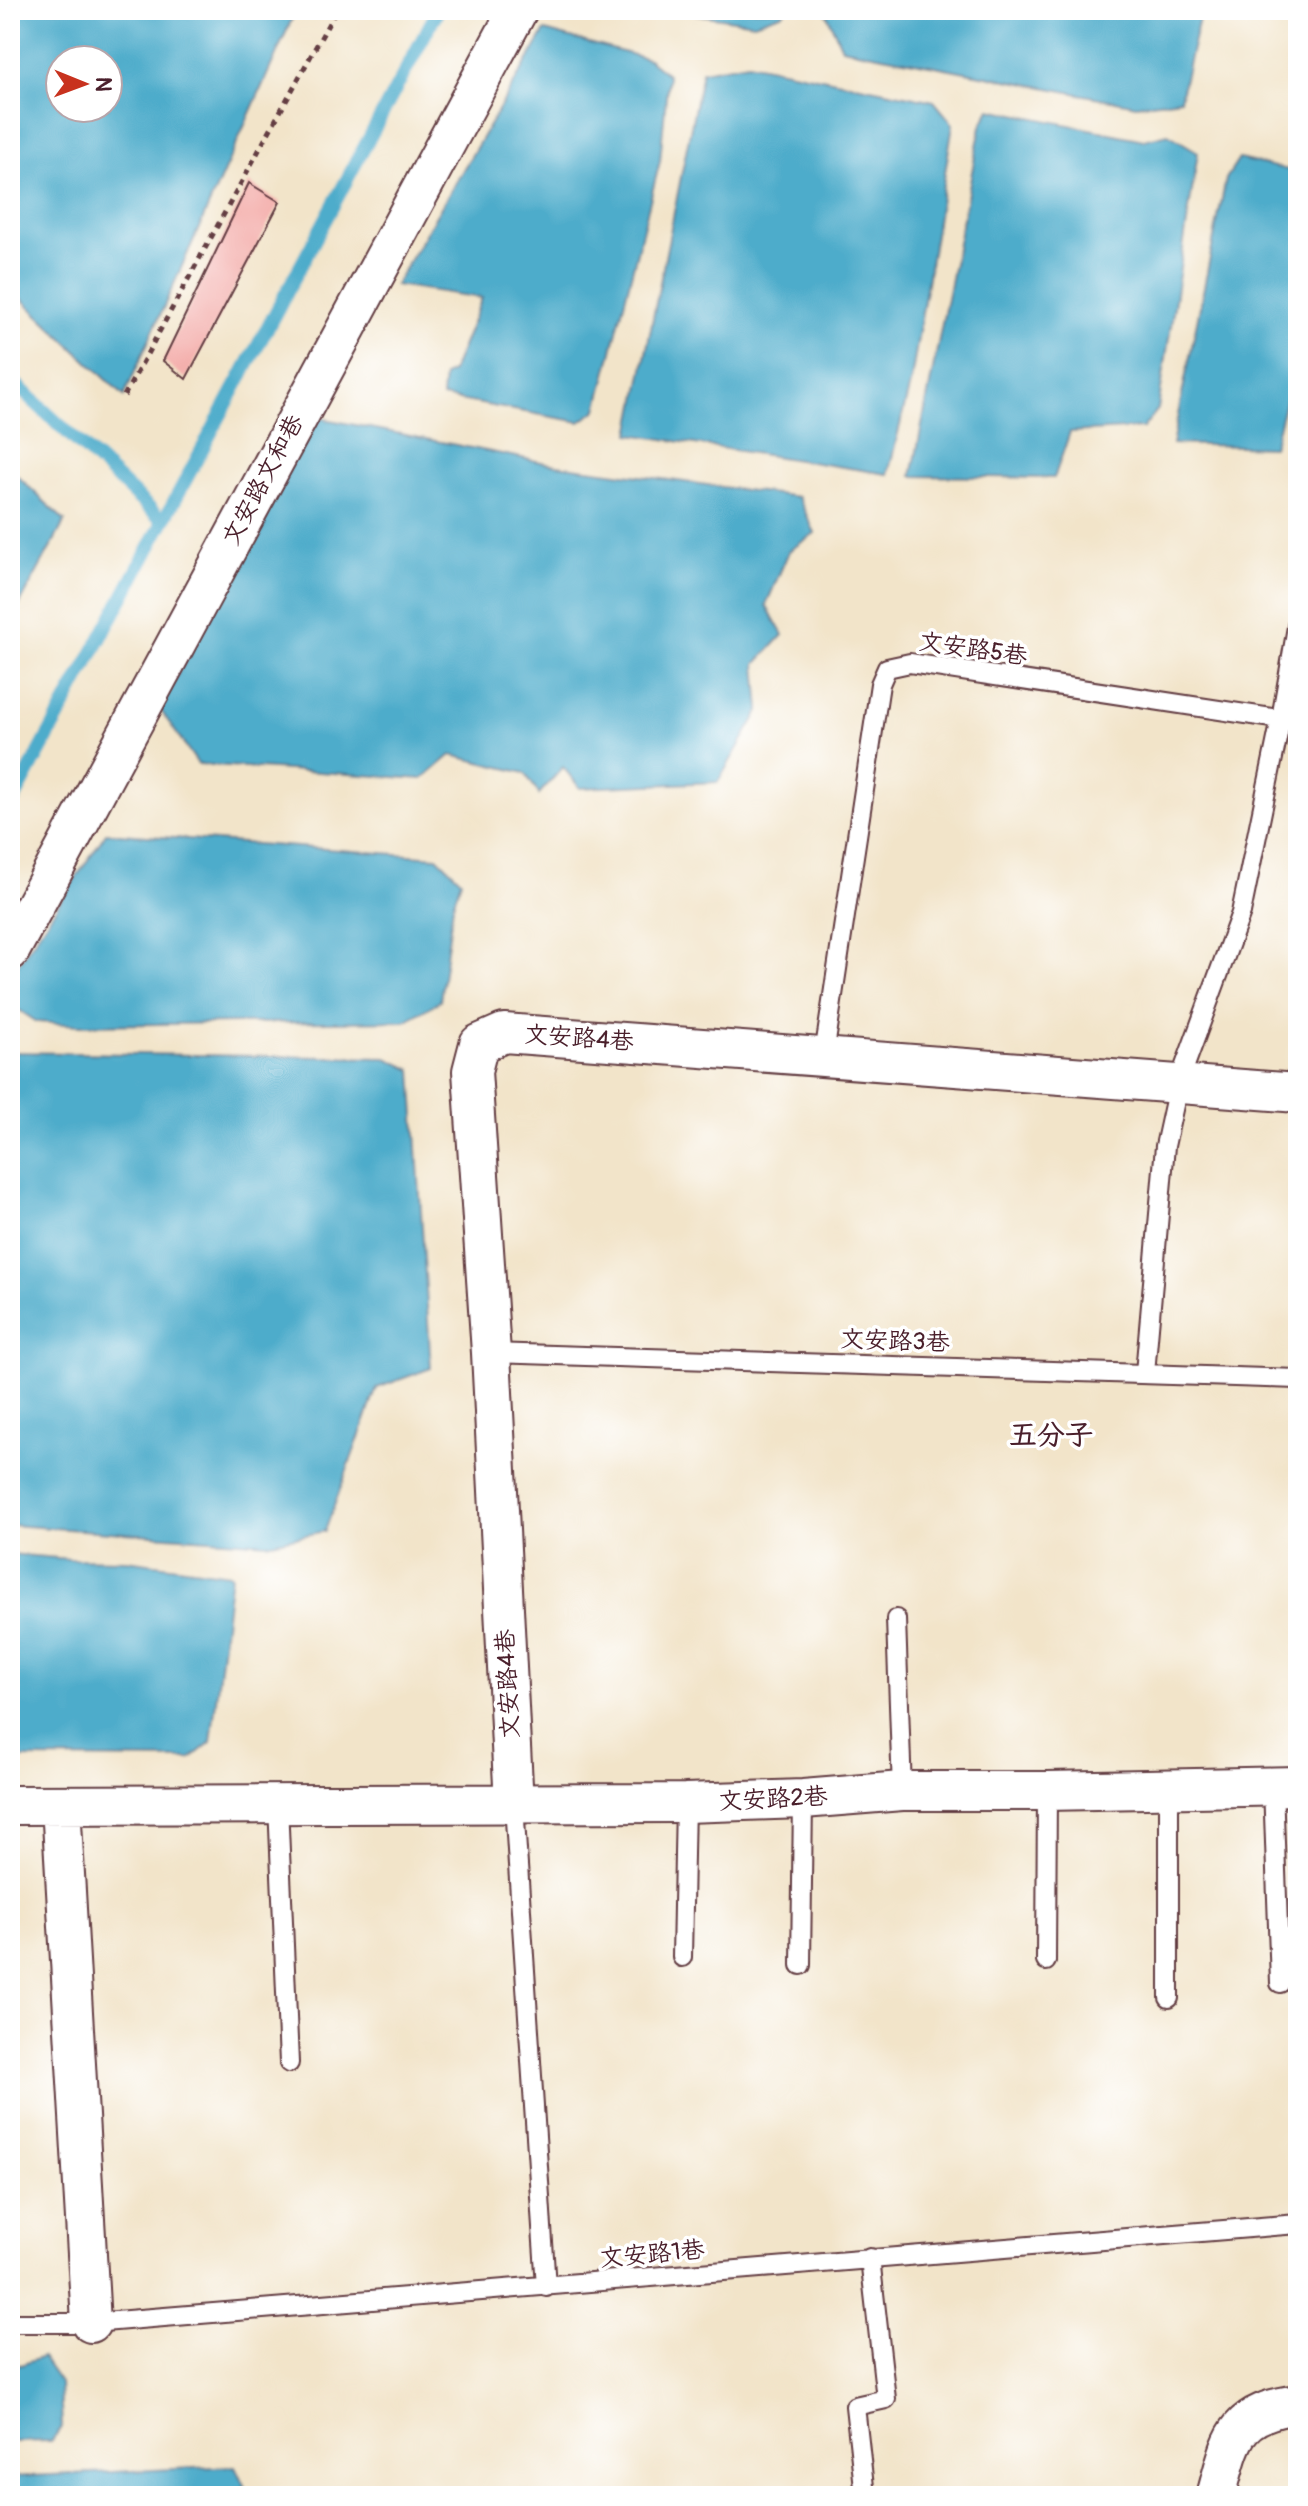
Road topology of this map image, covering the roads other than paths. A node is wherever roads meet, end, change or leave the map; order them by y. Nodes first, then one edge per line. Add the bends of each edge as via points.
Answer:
1 (518, 10) edge
2 (1298, 621) edge
3 (1290, 720) edge
4 (10, 951) edge
5 (824, 1055) junction
6 (1179, 1082) junction
7 (1298, 1093) edge
8 (491, 1353) junction
9 (1145, 1373) junction
10 (1298, 1379) edge
11 (896, 1619) dead end
12 (1285, 1786) edge
13 (1169, 1789) junction
14 (902, 1791) junction
15 (1047, 1791) junction
16 (803, 1799) junction
17 (263, 1803) junction
18 (685, 1803) junction
19 (10, 1805) edge
20 (61, 1805) junction
21 (514, 1805) junction
22 (682, 1957) dead end
23 (1046, 1961) dead end
24 (801, 1965) dead end
25 (1280, 1983) dead end
26 (1169, 1998) dead end
27 (289, 2063) dead end
28 (1298, 2224) edge
29 (870, 2258) junction
30 (546, 2287) junction
31 (10, 2323) edge
32 (91, 2323) junction
33 (1298, 2404) edge
34 (865, 2496) edge
35 (1216, 2496) edge

1 - 4 street, 文安路文和巷
2 - 3 lane
3 - 5 lane, 文安路5巷 via 910,663 887,668 880,684
3 - 6 lane via 1241,913
5 - 6 street, 文安路4巷
5 - 8 street, 文安路4巷 via 504,1033 479,1044 472,1071
6 - 7 street, 文安路4巷
6 - 9 lane via 1165,1146
8 - 9 lane, 文安路3巷
8 - 21 street, 文安路4巷
9 - 10 lane, 文安路3巷
11 - 14 lane
12 - 13 street, 文安路2巷
12 - 25 lane
13 - 15 street, 文安路2巷
13 - 26 lane
14 - 15 street, 文安路2巷
14 - 16 street, 文安路2巷
15 - 23 lane
16 - 18 street, 文安路2巷
16 - 24 lane
17 - 20 street, 文安路2巷
17 - 21 street, 文安路2巷
17 - 27 lane
18 - 21 street, 文安路2巷
18 - 22 lane
19 - 20 street, 文安路2巷
20 - 32 street
21 - 30 lane
28 - 29 lane, 文安路1巷
29 - 30 lane, 文安路1巷
29 - 34 lane via 886,2399 855,2406
30 - 32 lane, 文安路1巷
31 - 32 lane, 文安路1巷
33 - 35 street via 1272,2407 1244,2422 1234,2437

